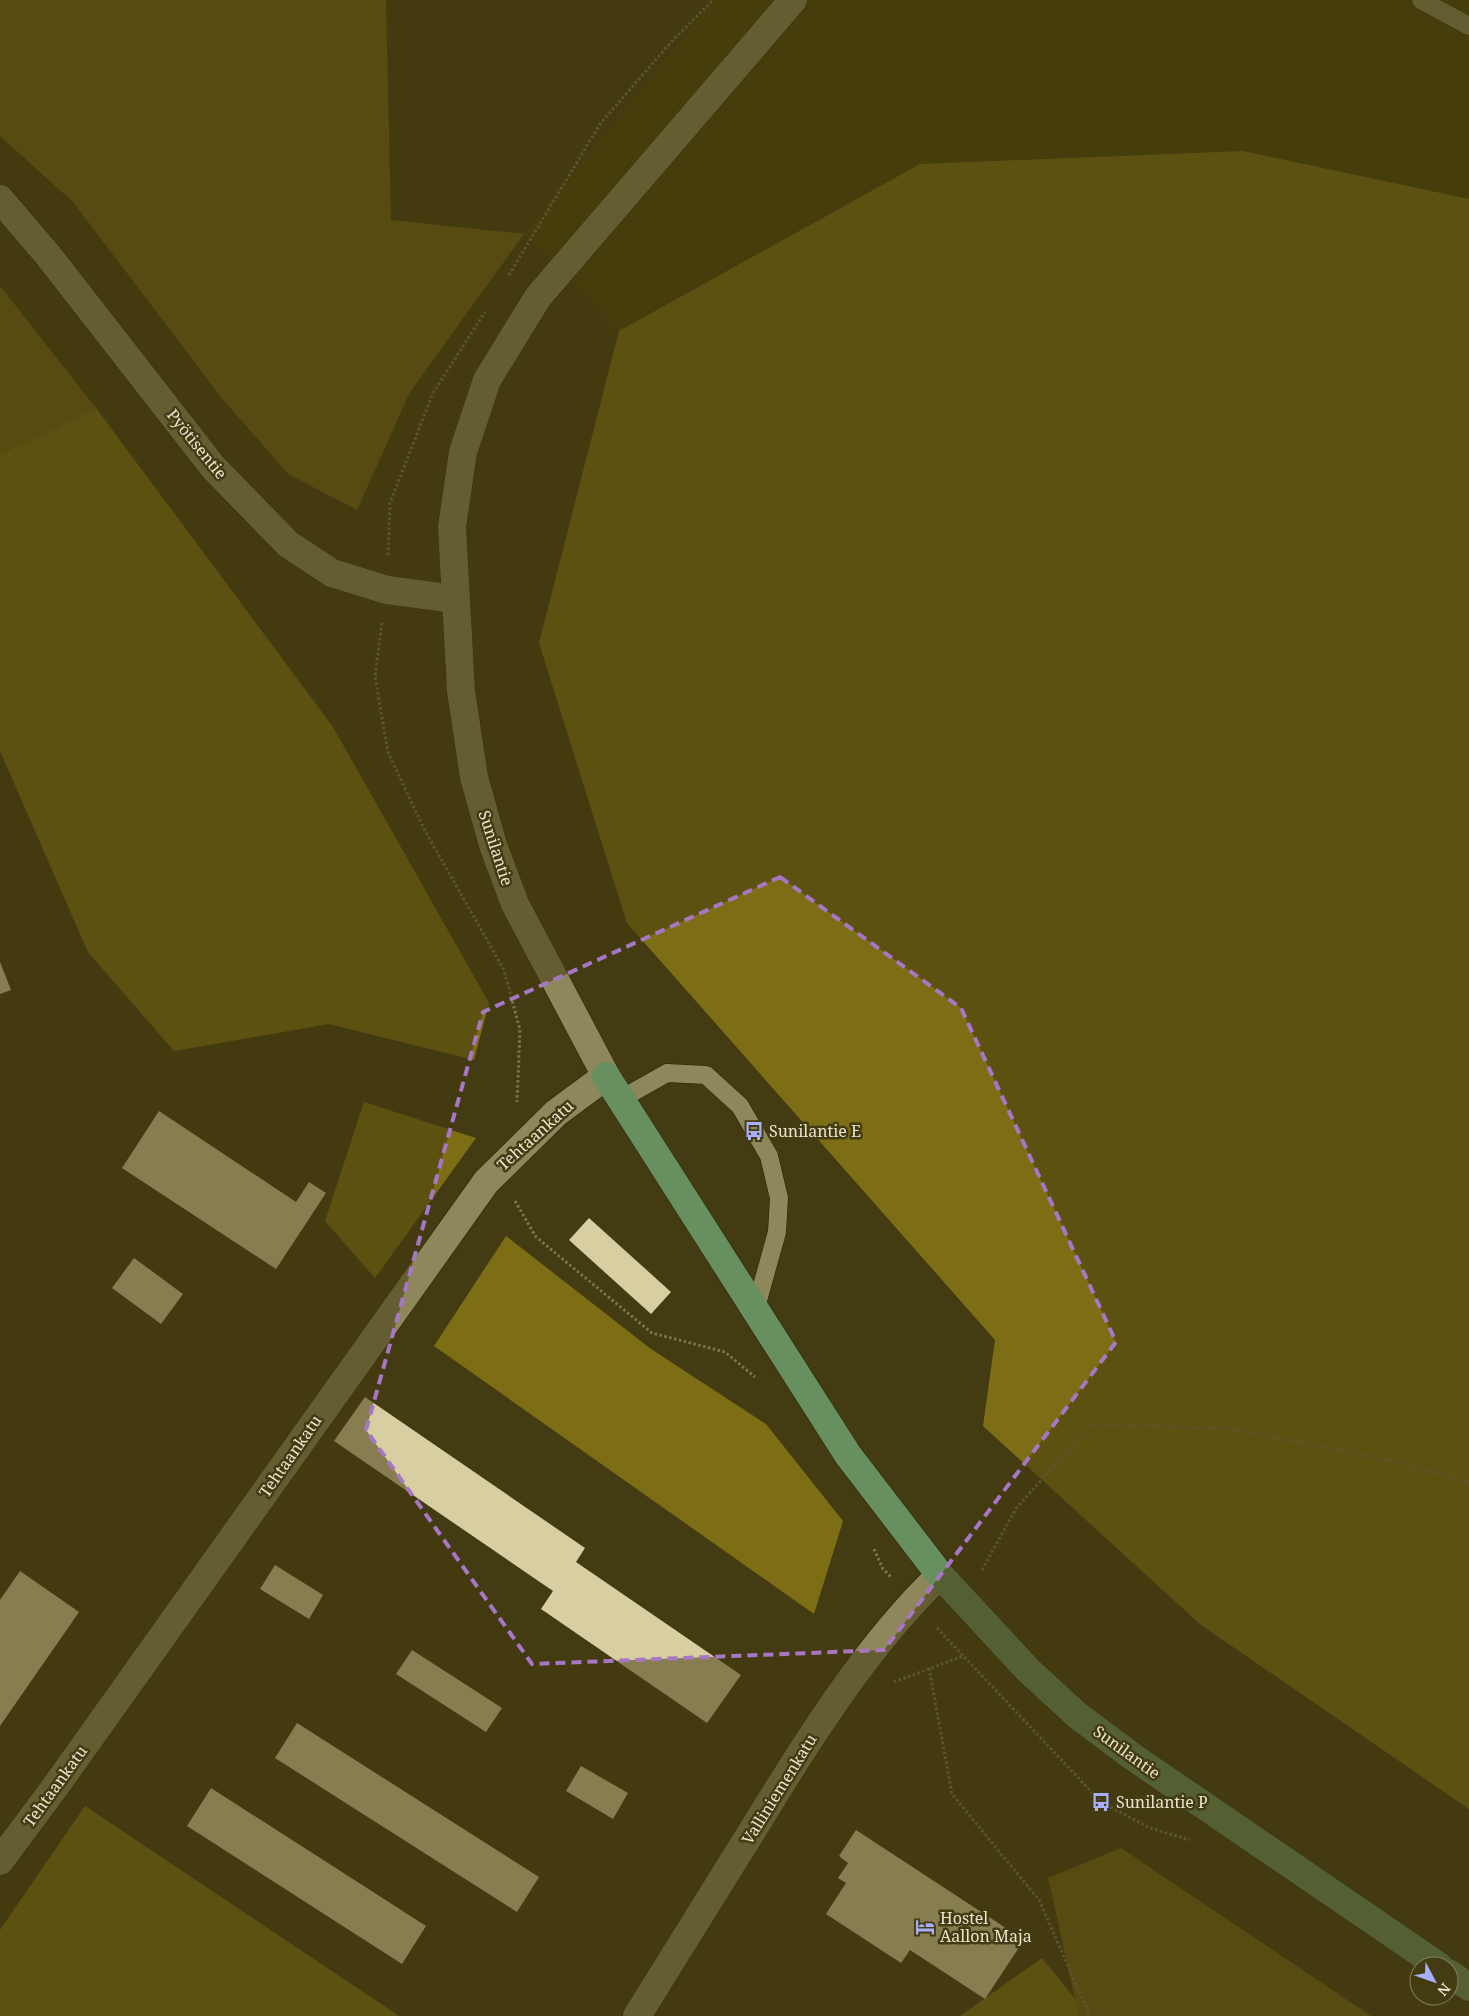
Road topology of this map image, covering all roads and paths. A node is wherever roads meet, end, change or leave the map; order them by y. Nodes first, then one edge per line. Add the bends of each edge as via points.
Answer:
1 (713, 0) edge
2 (793, 0) edge
3 (1420, 0) edge
4 (1469, 26) edge
5 (0, 199) edge
6 (508, 277) dead end
7 (486, 310) dead end
8 (387, 590) junction
9 (455, 599) junction
10 (606, 1076) junction
11 (621, 1099) junction
12 (515, 1152) junction
13 (755, 1311) junction
14 (756, 1378) dead end
15 (1469, 1482) edge
16 (871, 1545) dead end
17 (940, 1575) junction
18 (964, 1601) junction
19 (912, 1602) junction
20 (929, 1668) dead end
21 (0, 1861) edge
22 (1424, 1956) edge
23 (637, 2016) edge
24 (1090, 2016) edge

1 - 6 path via 672,41 600,124
2 - 9 street, Sunilantie via 538,298 487,380 463,452 452,527
3 - 4 lane
5 - 8 street, Pyötisentie via 213,466 288,544 332,573
7 - 8 path via 433,394 390,503
8 - 9 street, Pyötisentie
8 - 12 path via 375,677 388,752 423,827 504,970 520,1030
9 - 10 street, Sunilantie via 461,691 474,777 493,845 515,904
10 - 11 street, Sunilantie
10 - 12 street, Tehtaankatu via 556,1113
11 - 13 street, Sunilantie
11 - 13 lane via 667,1073 706,1075 740,1106 769,1156 779,1198 777,1232
12 - 14 path via 509,1191 536,1237 652,1332 724,1352
12 - 21 street, Tehtaankatu via 486,1182
13 - 17 street, Sunilantie via 848,1455
15 - 18 path via 1392,1461 1233,1429 1092,1424 1017,1507
16 - 19 path via 883,1569
17 - 18 street, Sunilantie
17 - 19 street, Valliniemenkatu
18 - 22 street, Sunilantie via 1028,1670 1077,1715 1133,1758
19 - 23 street, Valliniemenkatu via 870,1654 802,1750
20 - 24 path via 952,1794 1039,1900

